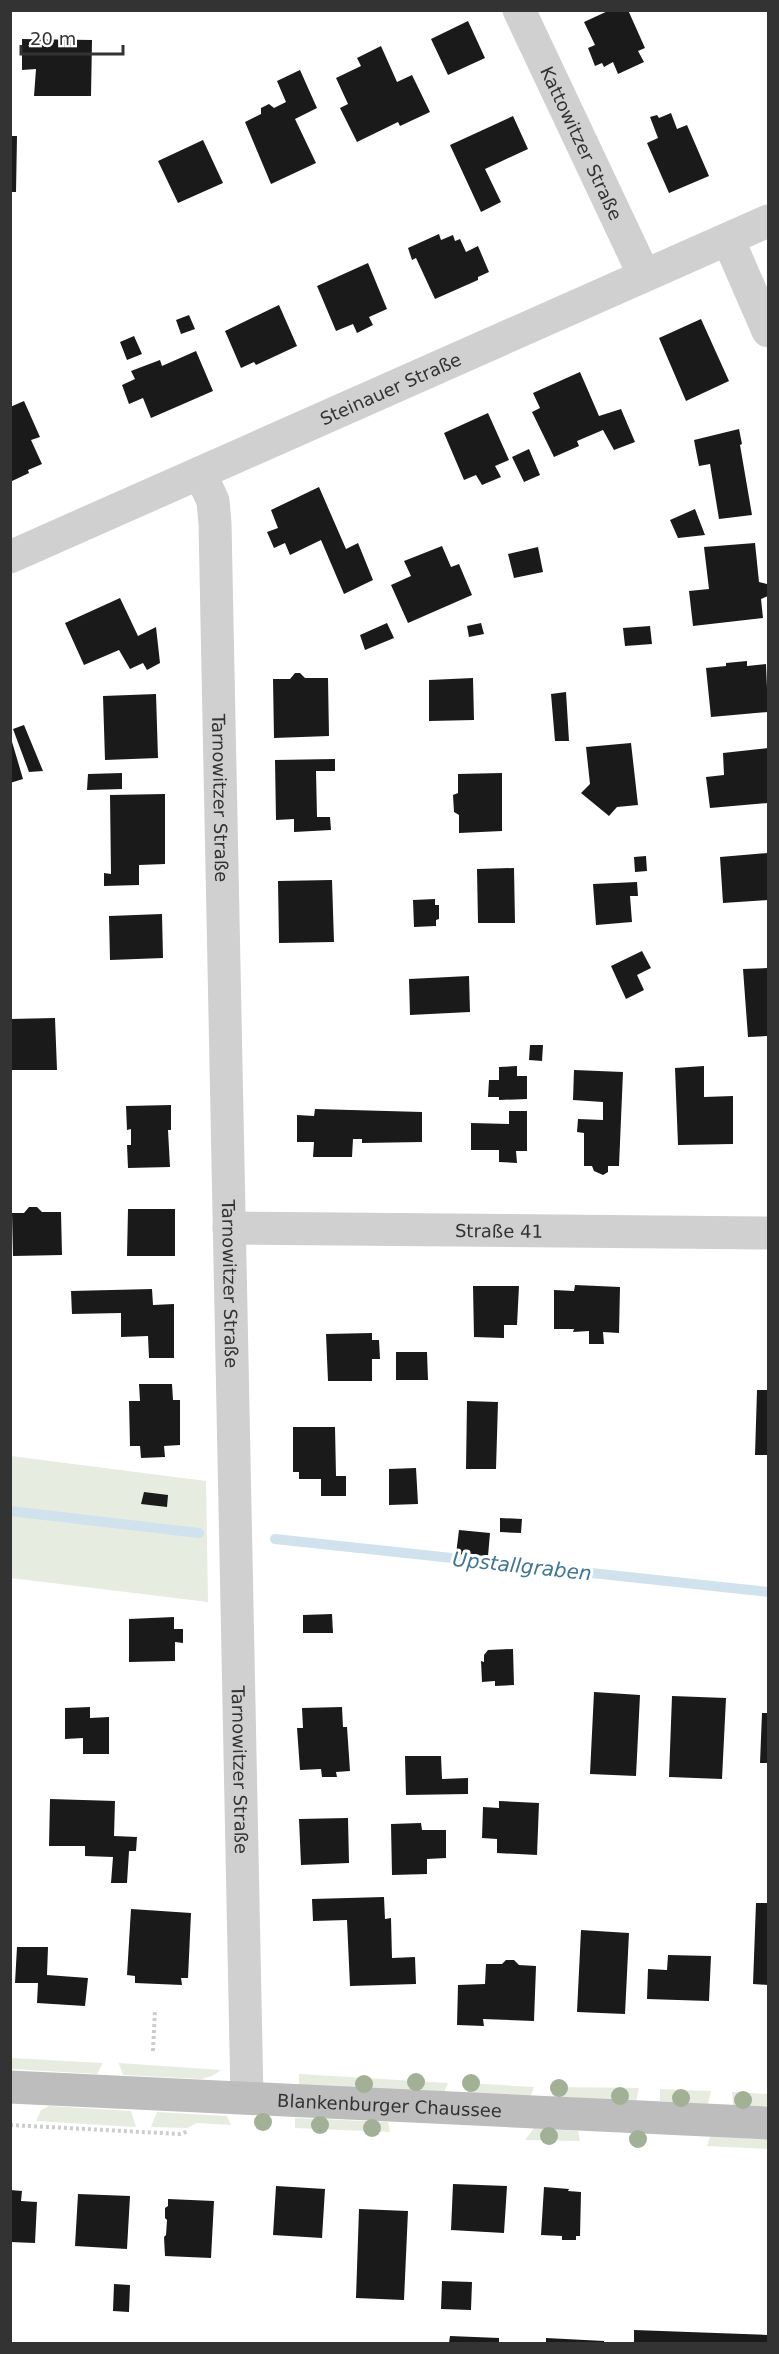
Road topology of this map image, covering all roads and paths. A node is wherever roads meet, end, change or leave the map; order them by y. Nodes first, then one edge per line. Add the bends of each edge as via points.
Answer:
1 (519, 10) edge
2 (768, 221) edge
3 (728, 239) junction
4 (644, 275) junction
5 (768, 331) edge
6 (200, 473) junction
7 (10, 557) edge
8 (229, 1228) junction
9 (768, 1233) edge
10 (155, 2010) dead end
11 (153, 2051) dead end
12 (10, 2087) edge
13 (248, 2098) junction
14 (768, 2123) edge

1 - 4 street, Kattowitzer Straße
2 - 3 street, Steinauer Straße
3 - 4 street, Steinauer Straße
3 - 5 street
4 - 6 street, Steinauer Straße
6 - 7 street, Steinauer Straße
6 - 8 street, Tarnowitzer Straße via 213,501 215,523
8 - 9 street, Straße 41
8 - 13 street, Tarnowitzer Straße
10 - 11 path
12 - 13 main road, Blankenburger Chaussee
13 - 14 main road, Blankenburger Chaussee

